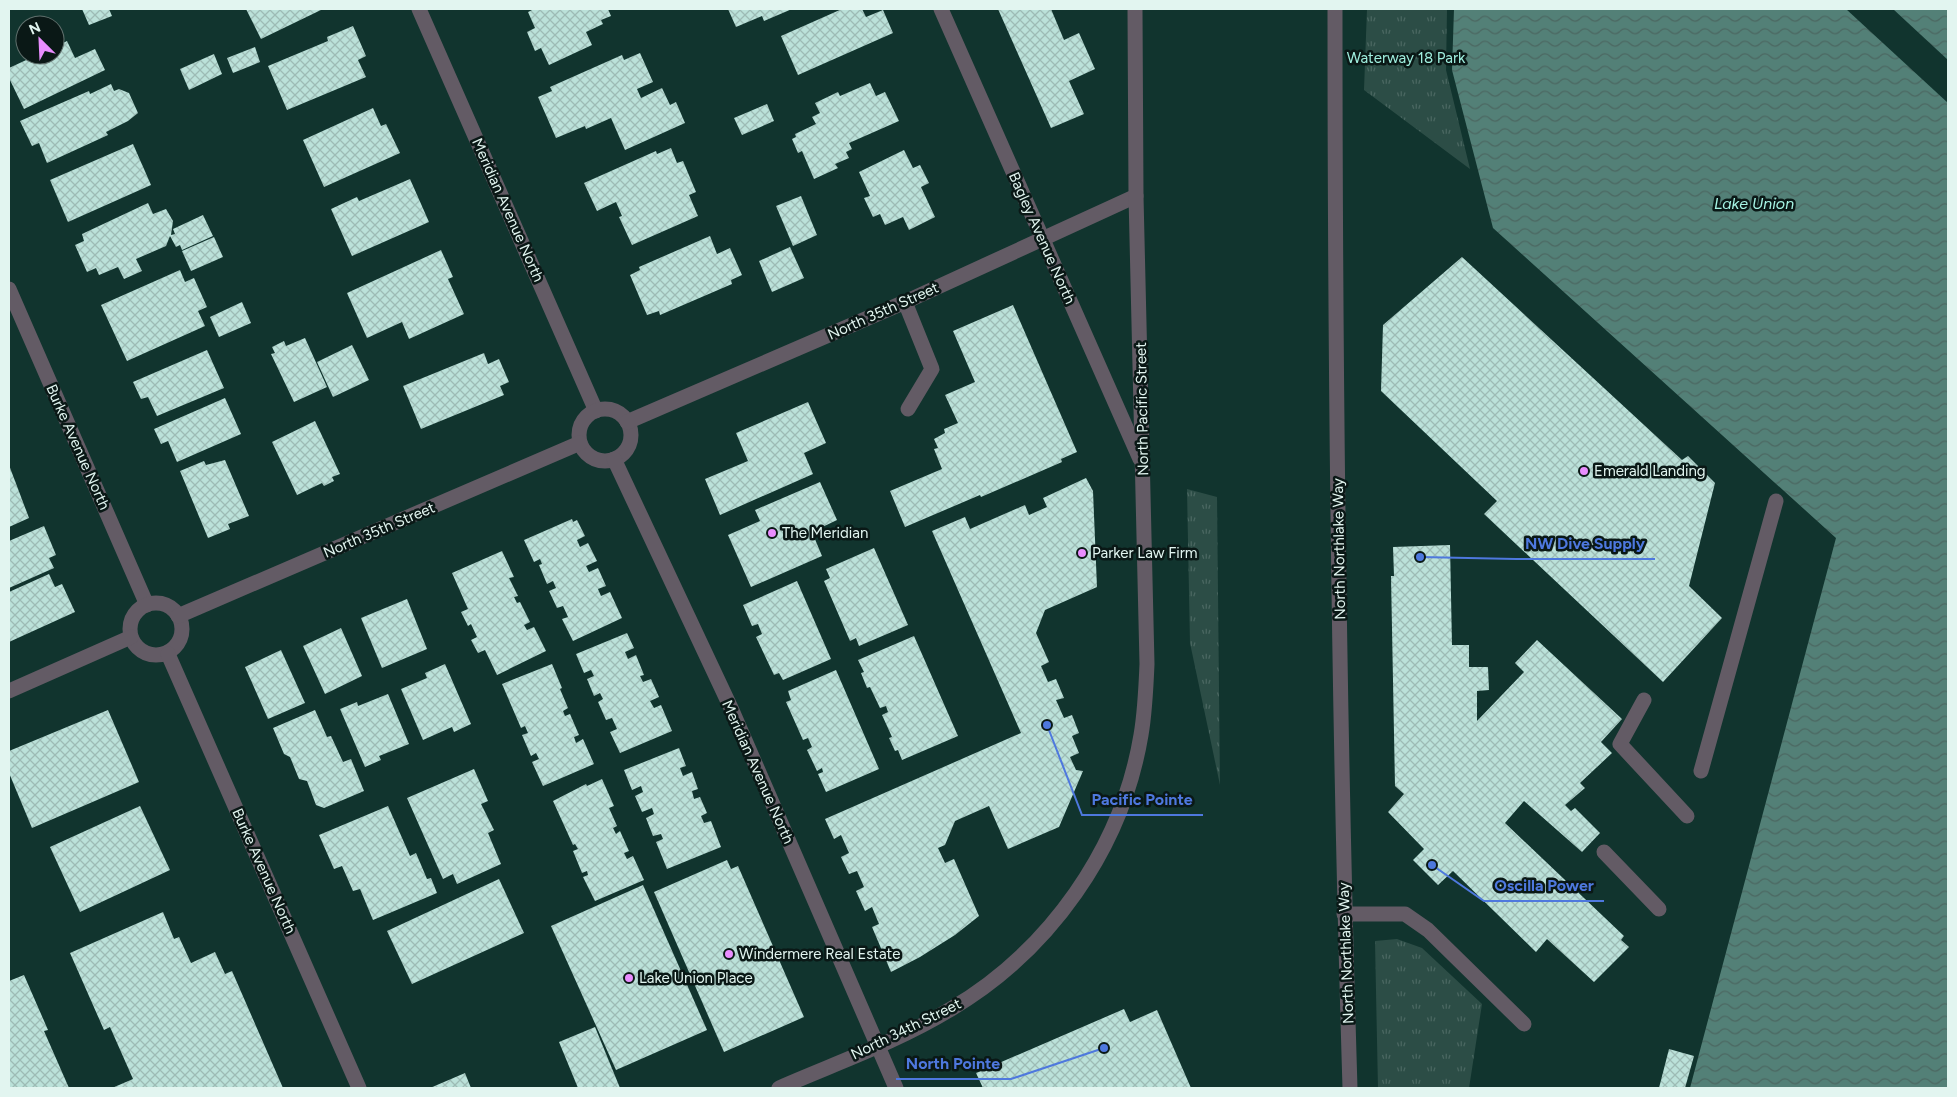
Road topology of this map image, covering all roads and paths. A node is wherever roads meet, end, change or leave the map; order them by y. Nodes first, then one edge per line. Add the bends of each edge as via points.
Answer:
1 (419, 9) edge
2 (941, 9) edge
3 (1135, 9) edge
4 (1335, 9) edge
5 (1136, 196) junction
6 (1044, 240) junction
7 (9, 289) edge
8 (905, 302) junction
9 (908, 410) dead end
10 (596, 411) junction
11 (628, 422) junction
12 (580, 443) junction
13 (614, 459) junction
14 (1143, 468) junction
15 (1776, 501) dead end
16 (147, 605) junction
17 (178, 616) junction
18 (131, 637) junction
19 (168, 654) junction
20 (9, 691) edge
21 (1644, 700) dead end
22 (1701, 771) dead end
23 (1122, 806) joint
24 (1687, 816) dead end
25 (1604, 852) dead end
26 (1659, 910) dead end
27 (1344, 914) junction
28 (1524, 1024) dead end
29 (877, 1046) junction
30 (359, 1088) edge
31 (779, 1088) edge
32 (896, 1088) edge
33 (1350, 1088) edge

1 - 10 street, Meridian Avenue North
2 - 6 street, Bagley Avenue North
3 - 5 street, North Pacific Street
4 - 27 street, North Northlake Way via 1334,182
5 - 6 street, North 35th Street
5 - 14 street, North Pacific Street
6 - 8 street, North 35th Street
6 - 14 street, Bagley Avenue North
7 - 16 street, Burke Avenue North
8 - 9 street via 932,368
8 - 11 street, North 35th Street
10 - 11 street via 615,411
10 - 12 street via 585,418 579,434
11 - 13 street via 629,445
12 - 13 street via 591,457
12 - 17 street, North 35th Street
13 - 29 street, Meridian Avenue North via 731,708
14 - 23 street, North Pacific Street via 1146,700 1139,745
15 - 22 street
16 - 17 street via 160,603 169,606
16 - 18 street via 142,606 131,620
17 - 19 street via 183,629 181,638 178,646
18 - 19 street via 134,644 147,654
18 - 20 street
19 - 30 street, Burke Avenue North
21 - 24 street via 1620,744
23 - 29 street, North 34th Street via 1088,875 1066,907 1014,964 951,1010
25 - 26 street
27 - 28 street via 1405,914 1428,930
27 - 33 street, North Northlake Way
29 - 31 street, North 34th Street
29 - 32 street, Meridian Avenue North

